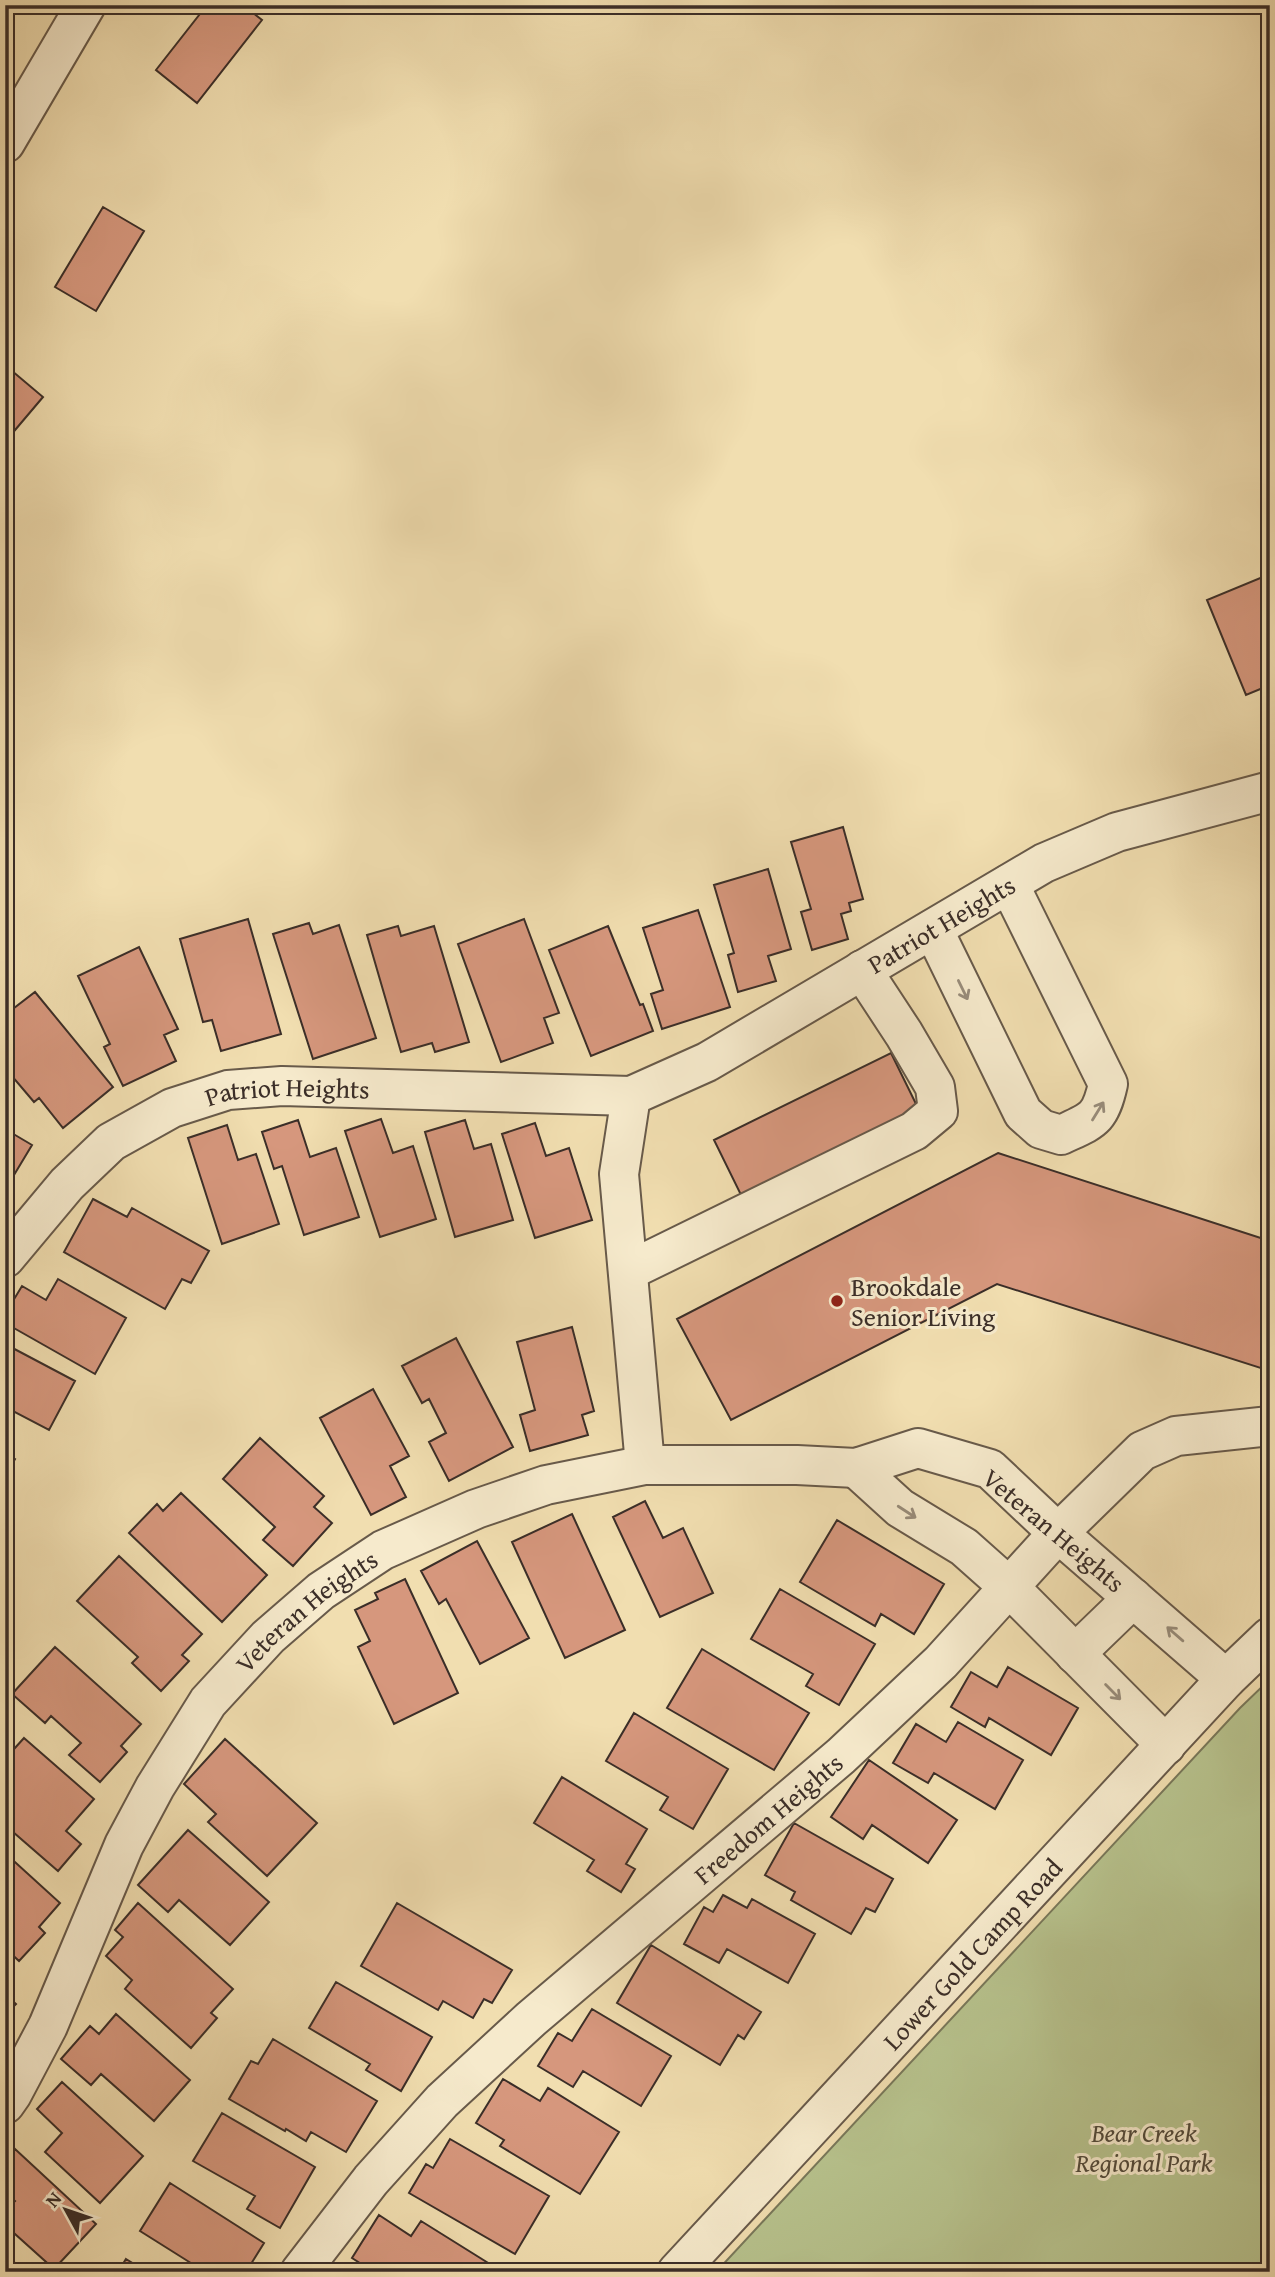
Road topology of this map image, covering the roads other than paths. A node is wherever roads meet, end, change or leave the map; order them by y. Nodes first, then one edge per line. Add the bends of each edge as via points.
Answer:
1 (86, 5) edge
2 (5, 143) edge
3 (1270, 791) edge
4 (1009, 884) junction
5 (933, 929) junction
6 (862, 970) junction
7 (631, 1096) junction
8 (5, 1258) edge
9 (628, 1271) junction
10 (1270, 1426) edge
11 (645, 1465) junction
12 (856, 1468) junction
13 (1059, 1533) junction
14 (1009, 1587) junction
15 (1133, 1598) junction
16 (1270, 1637) edge
17 (1075, 1654) junction
18 (1226, 1679) junction
19 (1166, 1745) junction
20 (5, 2104) edge
21 (300, 2272) edge
22 (677, 2272) edge

1 - 2 street
3 - 4 street, Patriot Heights via 1116,832 1044,863
4 - 5 street, Patriot Heights
5 -> 4 street via 1023,1113 1041,1129 1061,1135 1092,1120 1104,1103 1108,1084
5 - 6 street, Patriot Heights
6 - 7 street, Patriot Heights via 707,1062
6 - 9 street via 935,1087 937,1111 914,1131
7 - 8 street, Patriot Heights via 282,1086 228,1090 172,1108 111,1142
7 - 9 street via 619,1174
9 - 11 street
10 - 13 street, Freedom Heights via 1176,1436 1142,1451
11 - 12 street, Veteran Heights
11 - 20 street, Veteran Heights via 546,1485 476,1509 383,1550 321,1591 268,1637 208,1702 155,1787 124,1845 48,2026
12 - 13 street, Veteran Heights via 918,1448 990,1469
12 -> 14 street via 900,1508 964,1547
13 - 14 street, Freedom Heights
13 - 15 street, Veteran Heights
14 - 17 street
14 - 21 street, Freedom Heights via 941,1662 841,1756 531,2019 442,2101 371,2180
15 - 17 street
18 -> 15 street, Veteran Heights
16 - 18 street, Lower Gold Camp Road
17 -> 19 street
18 - 19 street, Lower Gold Camp Road
19 - 22 street, Lower Gold Camp Road

